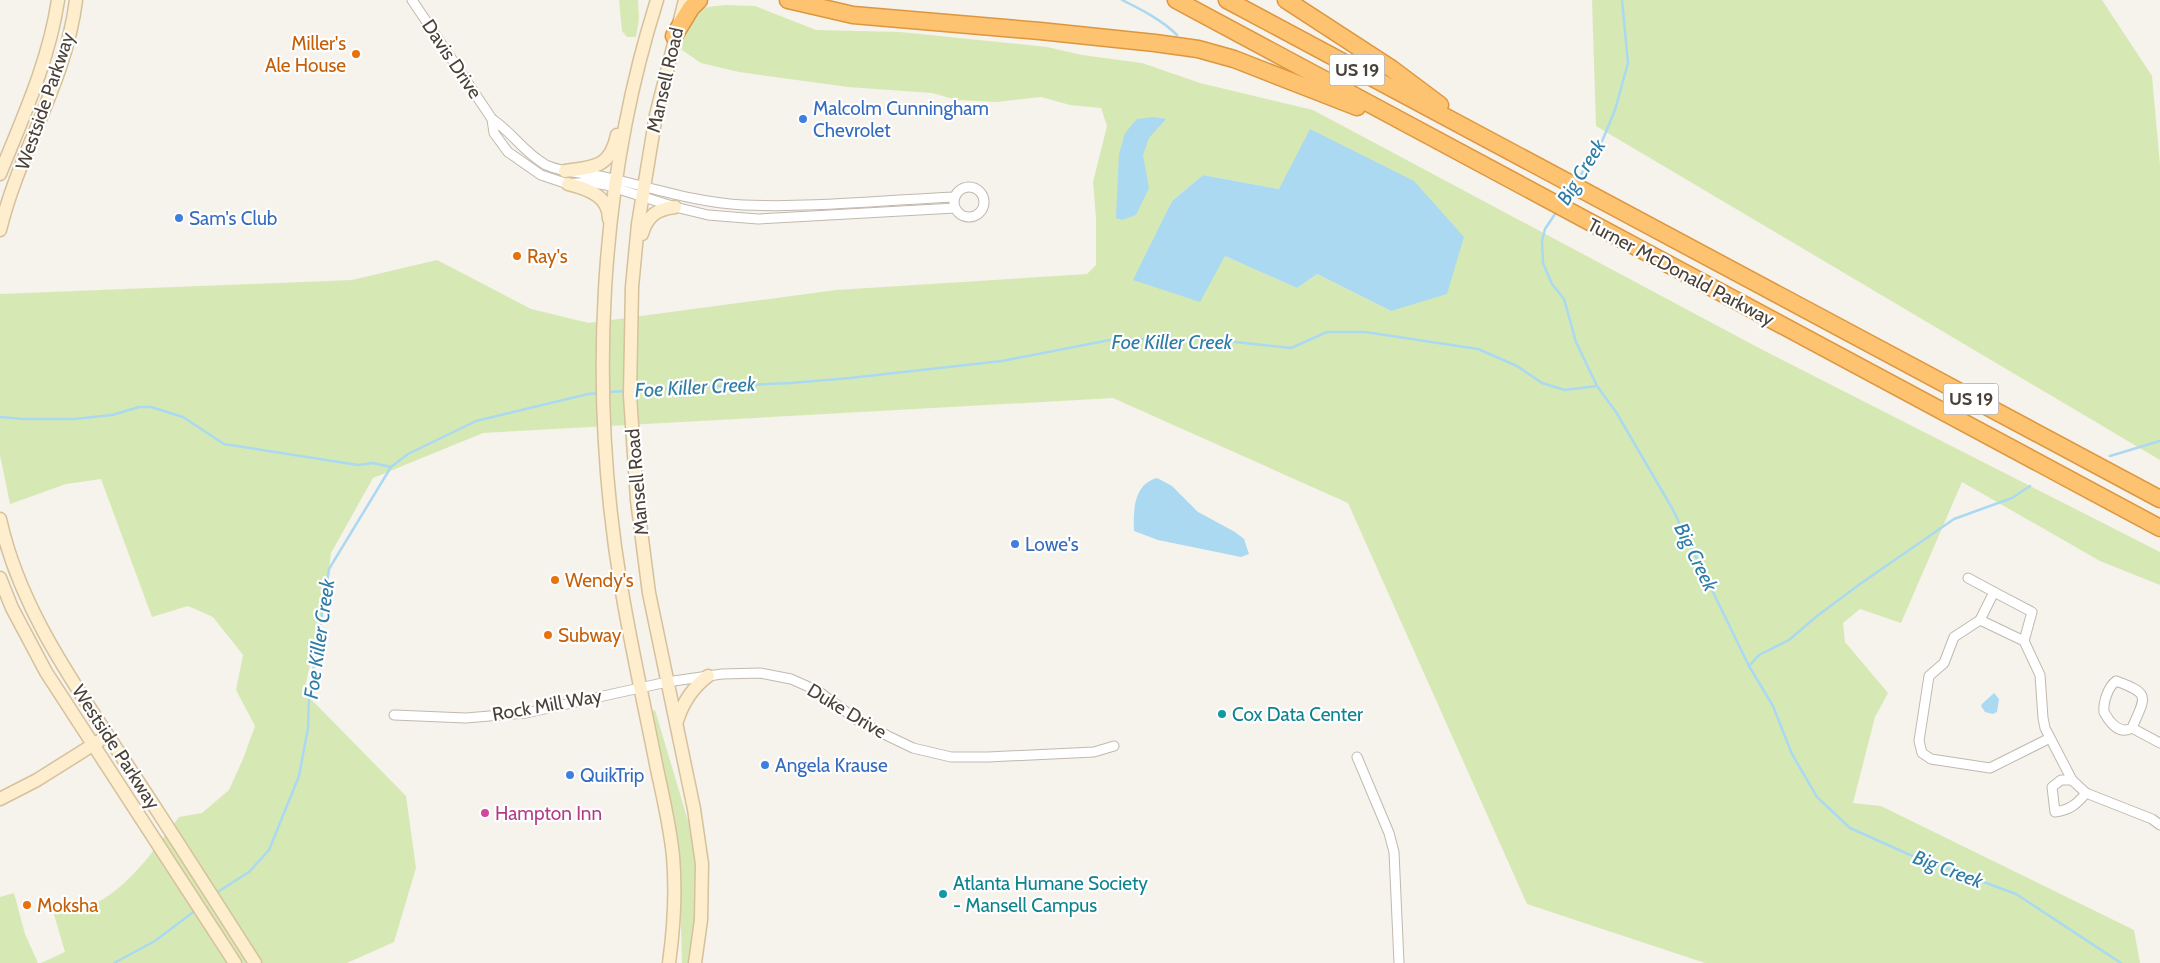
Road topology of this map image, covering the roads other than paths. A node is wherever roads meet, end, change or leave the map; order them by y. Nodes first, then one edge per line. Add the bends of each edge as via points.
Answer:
1 (58, 0) edge
2 (76, 0) edge
3 (412, 0) edge
4 (657, 0) edge
5 (685, 0) edge
6 (699, 0) edge
7 (788, 0) edge
8 (1176, 0) edge
9 (1227, 0) edge
10 (1286, 0) edge
11 (674, 36) junction
12 (634, 87) junction
13 (492, 119) junction
14 (1422, 132) junction
15 (1488, 140) junction
16 (530, 154) junction
17 (524, 165) junction
18 (565, 171) junction
19 (0, 174) edge
20 (568, 184) junction
21 (617, 184) junction
22 (643, 192) junction
23 (955, 197) junction
24 (675, 207) junction
25 (955, 208) junction
26 (0, 230) edge
27 (608, 252) junction
28 (635, 255) junction
29 (2160, 499) edge
30 (0, 519) edge
31 (2160, 528) edge
32 (0, 578) edge
33 (1968, 578) dead end
34 (1994, 592) junction
35 (1980, 620) junction
36 (2024, 641) junction
37 (708, 676) junction
38 (667, 682) junction
39 (640, 687) junction
40 (394, 715) dead end
41 (77, 720) junction
42 (676, 724) junction
43 (2132, 728) junction
44 (107, 735) junction
45 (2050, 738) junction
46 (2160, 743) edge
47 (93, 745) junction
48 (1114, 746) dead end
49 (1357, 757) dead end
50 (72, 759) junction
51 (106, 766) junction
52 (2072, 780) junction
53 (2086, 792) junction
54 (0, 799) edge
55 (2160, 825) edge
56 (235, 963) edge
57 (256, 963) edge
58 (669, 963) edge
59 (695, 963) edge
60 (1400, 963) edge

1 - 19 main road, Westside Parkway via 54,26 38,79
2 - 26 main road, Westside Parkway via 61,65
3 - 13 street, Davis Drive
4 - 12 main road, Mansell Road
5 - 11 main road, Mansell Road
6 - 11 highway
7 - 14 highway via 853,15 1198,49 1252,65
8 - 14 highway, Turner McDonald Parkway / US 19
9 - 15 highway, Turner McDonald Parkway / US 19
10 - 15 highway via 1392,70
11 - 22 main road, Mansell Road
12 - 18 main road via 623,104 611,155 596,166
12 - 21 main road, Mansell Road
13 - 16 street, Davis Drive
13 - 17 street, Davis Drive via 494,133 508,152
14 - 31 highway, Turner McDonald Parkway / US 19
15 - 29 highway, Turner McDonald Parkway / US 19
16 - 17 street
16 - 18 street, Davis Drive
17 - 20 street, Davis Drive via 541,176
18 - 21 street, Davis Drive
20 - 21 street, Davis Drive
20 - 27 main road via 596,194 608,208
21 - 22 street
21 - 27 main road, Mansell Road
22 - 23 street via 743,205
22 - 24 street
22 - 28 main road, Mansell Road
23 - 25 street
23 - 25 street via 969,186 979,190 985,199 984,209 976,216 964,217
24 - 25 street via 708,215 750,219
24 - 28 main road via 662,208 648,220
27 - 39 main road, Mansell Road via 603,350 607,487
28 - 38 main road, Mansell Road via 630,352 632,438 649,593
30 - 44 main road, Westside Parkway via 30,605 64,668
32 - 41 main road, Westside Parkway via 37,656
33 - 34 street
34 - 35 street
34 - 36 street via 2032,612
35 - 36 street
35 - 45 street via 1954,637 1944,663 1929,676 1919,741 1922,753 1931,760 1990,768
36 - 45 street via 2040,675 2043,718
37 - 38 street, Duke Drive
37 - 42 main road via 696,685 682,705
37 - 48 street, Duke Drive via 760,673 791,679 818,691 857,720 888,736 913,748 951,756 1094,752
38 - 39 street, Rock Mill Way
38 - 42 main road, Mansell Road
39 - 40 street, Rock Mill Way via 526,713 466,718
39 - 58 main road, Mansell Road via 673,855 674,924
41 - 47 main road, Westside Parkway
41 - 50 main road via 79,735
42 - 59 main road, Mansell Road via 702,864 701,920
43 - 43 street via 2119,730 2104,712 2105,701 2116,681 2138,689 2143,695
43 - 46 street
44 - 47 main road
44 - 57 main road, Westside Parkway
45 - 52 street
47 - 50 main road
47 - 51 main road, Westside Parkway
49 - 60 street via 1394,852
50 - 51 main road via 100,762
50 - 54 main road
51 - 56 main road, Westside Parkway
52 - 53 street
52 - 53 street via 2061,780 2052,787 2055,812 2076,804
53 - 55 street

